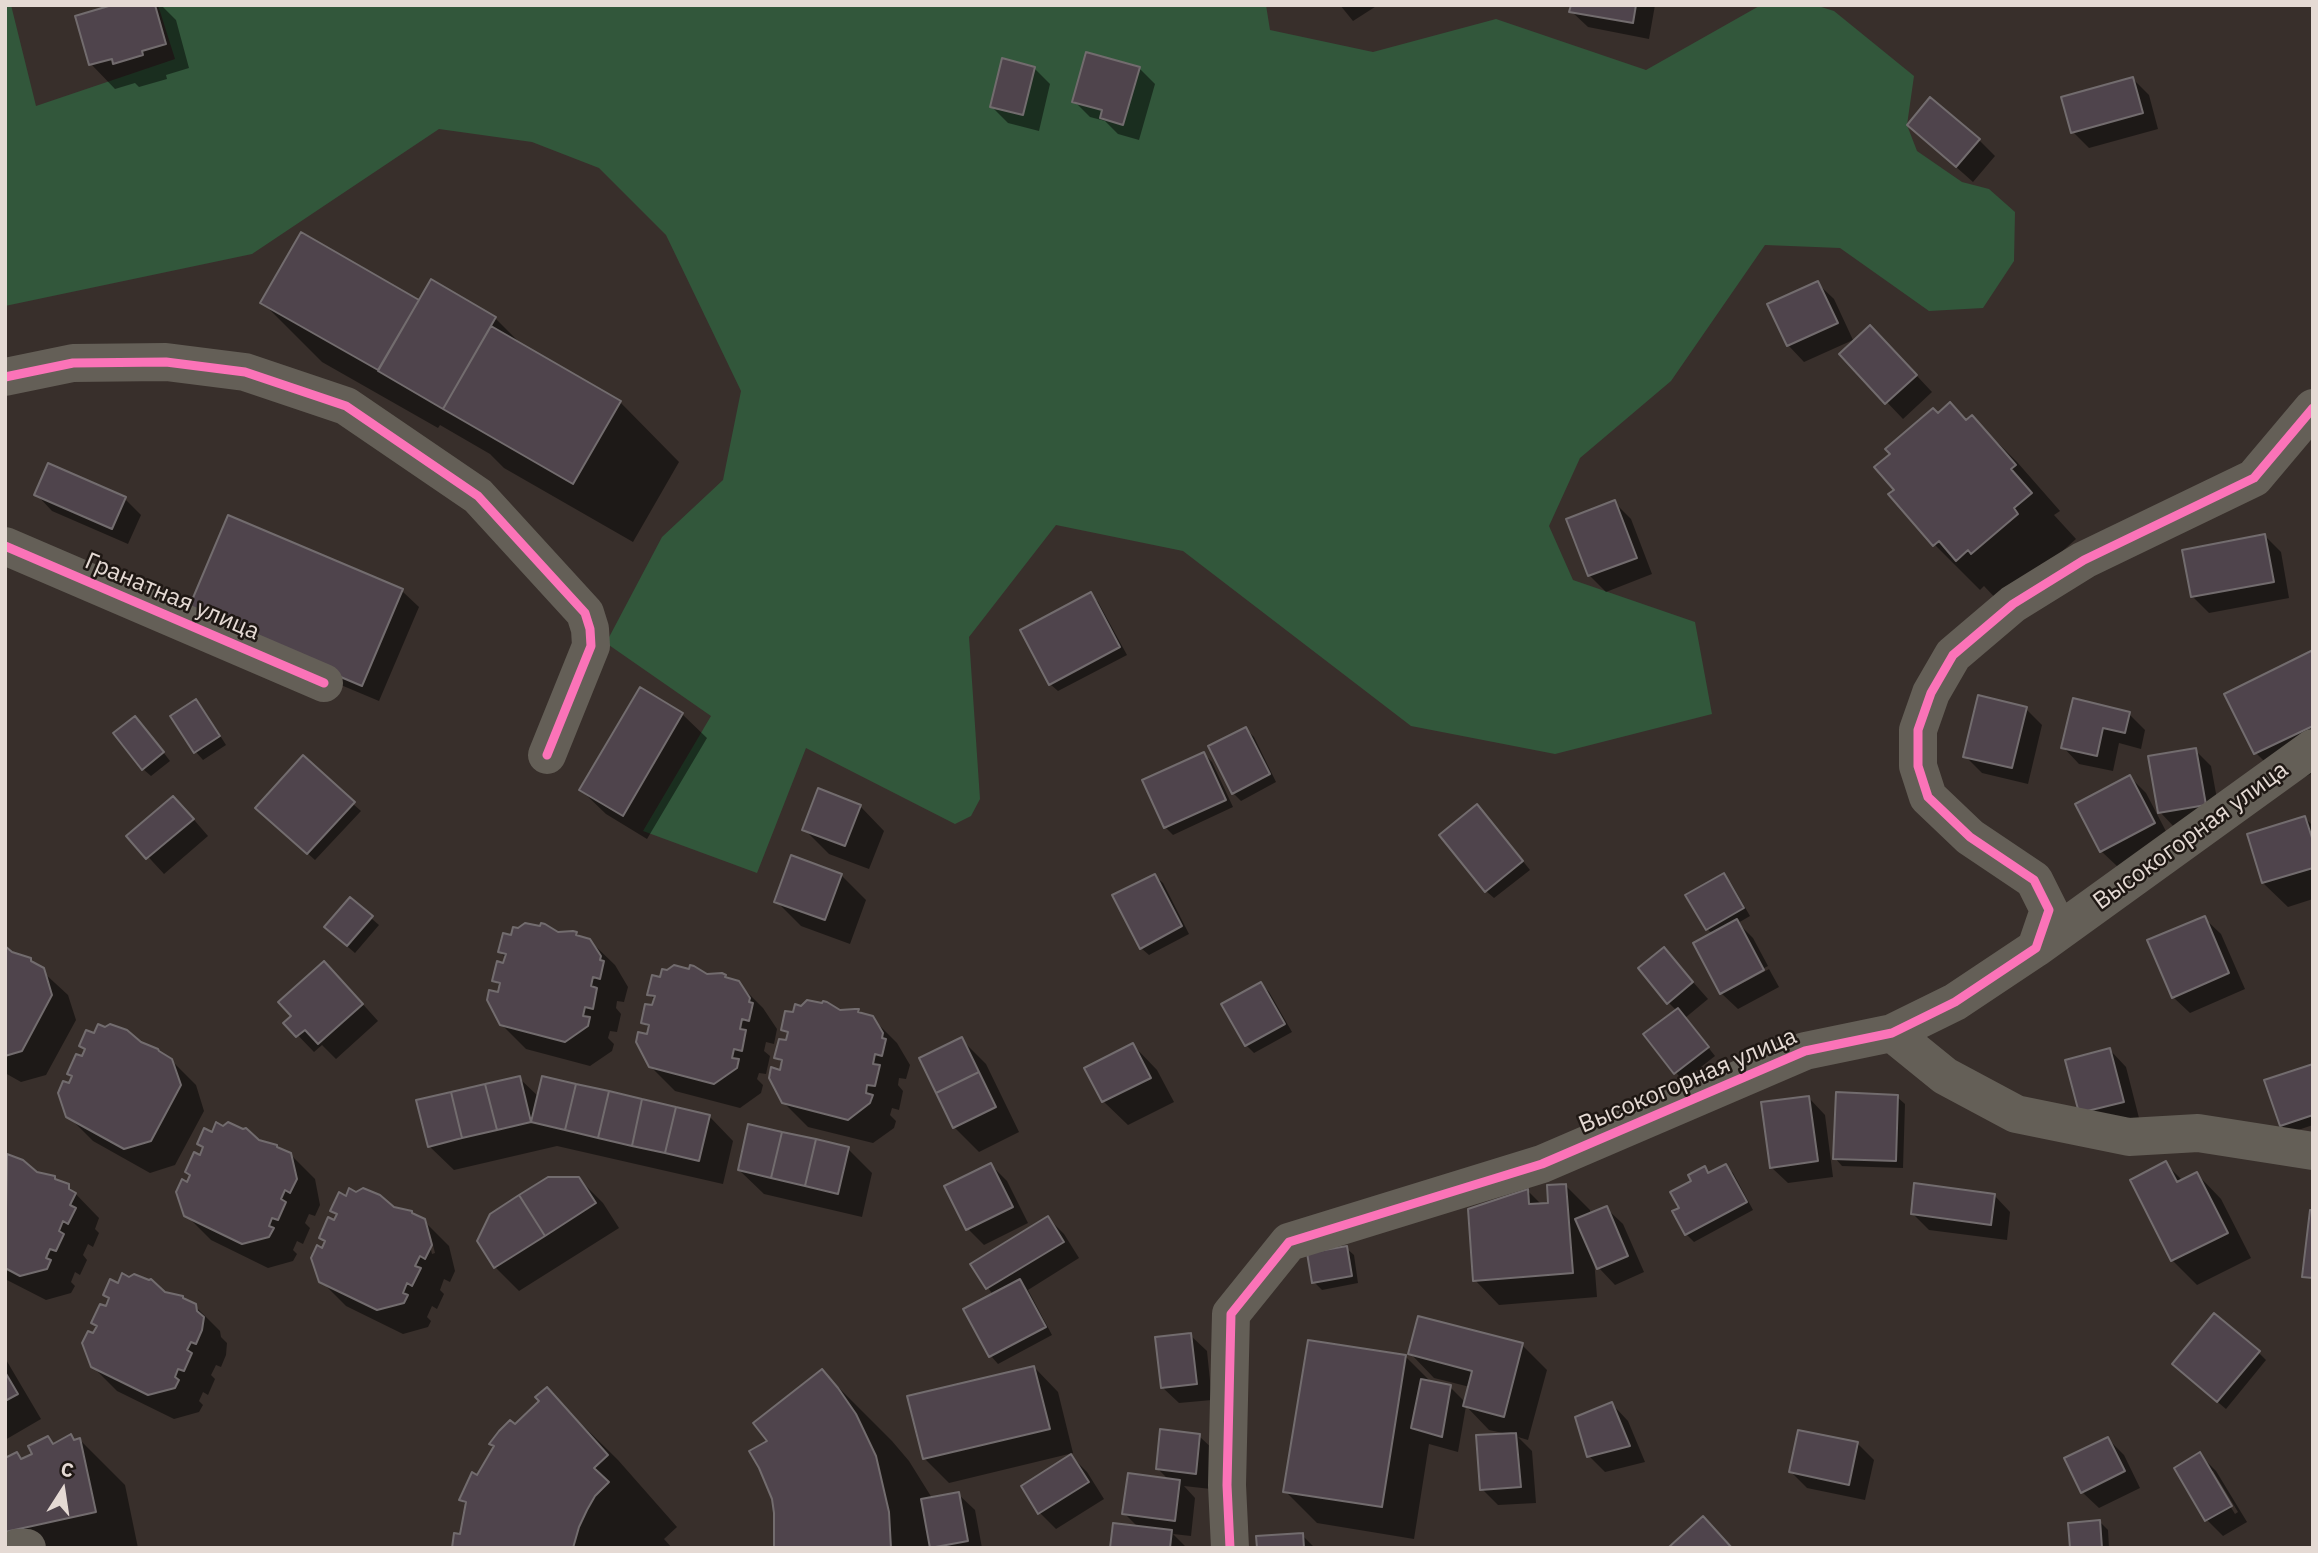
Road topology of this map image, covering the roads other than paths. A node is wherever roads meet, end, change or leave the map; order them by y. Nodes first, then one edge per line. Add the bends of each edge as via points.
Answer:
1 (5, 377) edge
2 (2313, 408) edge
3 (5, 546) edge
4 (324, 683) dead end
5 (2313, 748) edge
6 (547, 755) dead end
7 (2036, 948) junction
8 (1892, 1032) junction
9 (2313, 1152) edge
10 (17, 1548) edge
11 (27, 1548) edge
12 (1230, 1548) edge

1 - 6 street via 73,363 166,362 245,372 345,406 478,496 585,613 590,629 591,646
2 - 7 street via 2254,478 2084,560 2013,604 1953,654 1931,693 1917,730 1918,766 1928,797 1970,836 2034,880 2049,910
3 - 4 street, Гранатная улица
5 - 7 street, Высокогорная улица
7 - 8 street, Высокогорная улица via 1955,1002
8 - 9 street via 1945,1076 2016,1114 2129,1137 2198,1133
8 - 12 street, Высокогорная улица via 1805,1051 1542,1164 1289,1242 1231,1314
10 - 11 street

